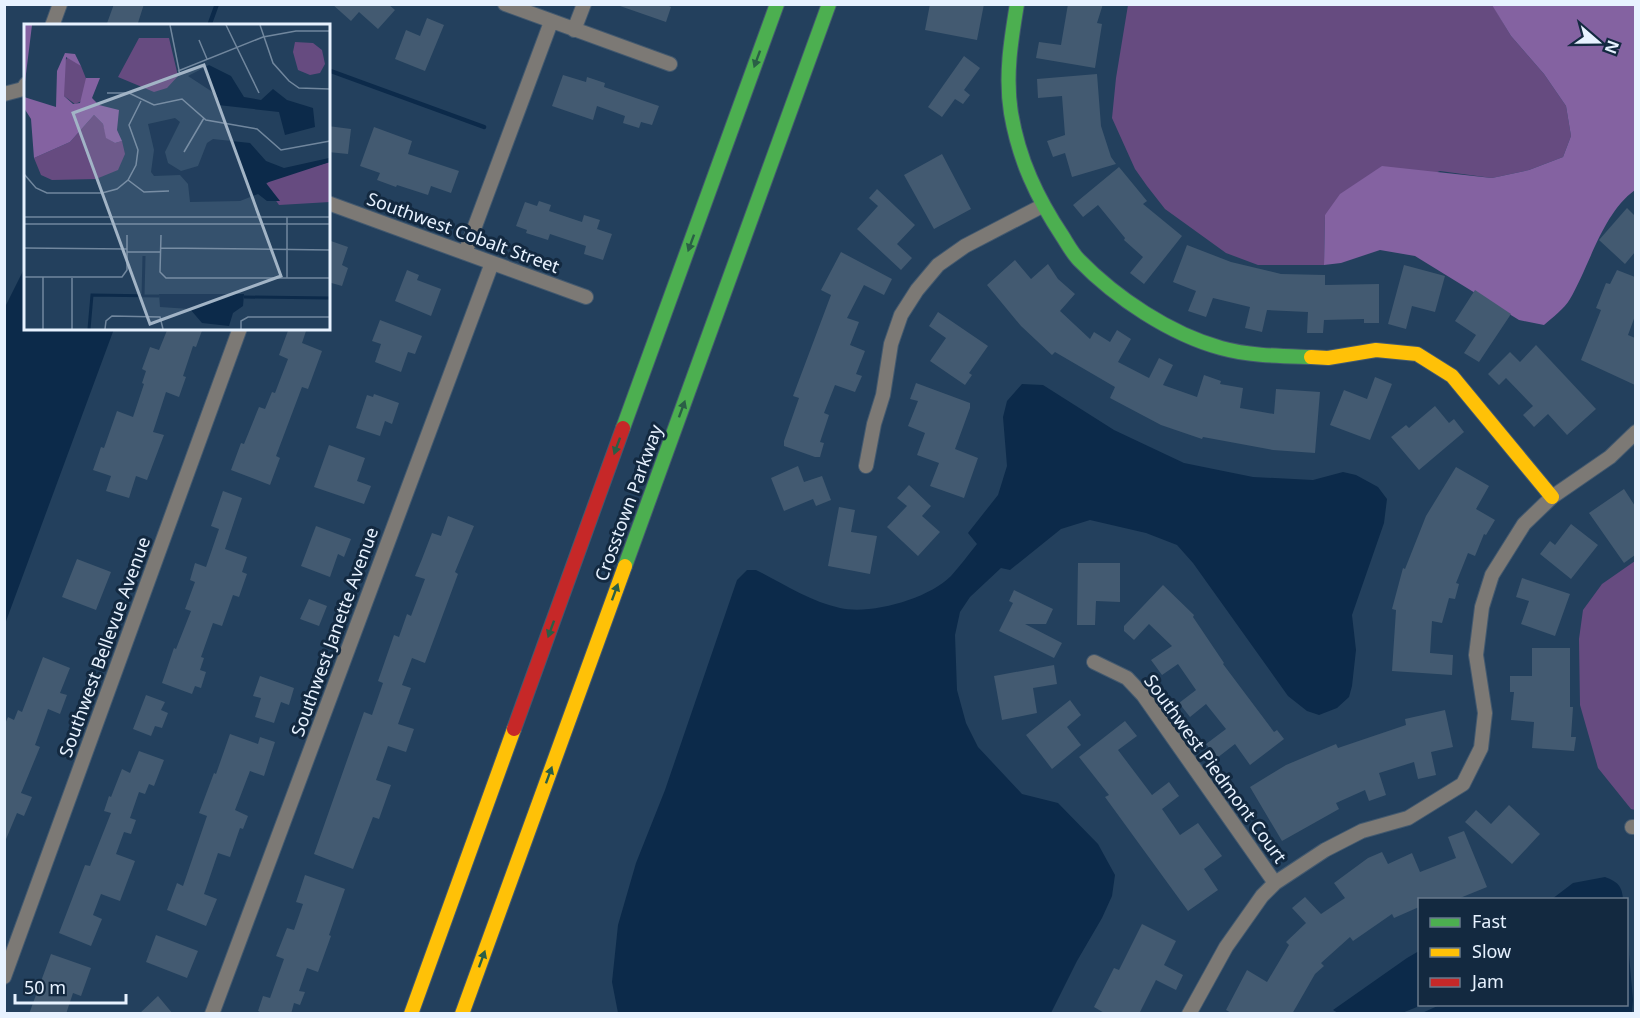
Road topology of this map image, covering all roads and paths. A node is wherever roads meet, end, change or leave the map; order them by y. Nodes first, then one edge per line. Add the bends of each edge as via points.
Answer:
1 (60, 4) edge
2 (506, 4) edge
3 (584, 4) edge
4 (777, 4) edge
5 (829, 4) edge
6 (1017, 4) edge
7 (551, 22) junction
8 (53, 24) edge
9 (574, 30) junction
10 (670, 64) dead end
11 (24, 87) edge
12 (4, 94) edge
13 (330, 203) edge
14 (1042, 206) junction
15 (465, 253) junction
16 (492, 263) junction
17 (586, 297) dead end
18 (239, 330) edge
19 (1635, 432) edge
20 (866, 466) dead end
21 (1552, 496) junction
22 (1094, 662) dead end
23 (1275, 883) junction
24 (4, 977) edge
25 (212, 1014) edge
26 (411, 1014) edge
27 (462, 1014) edge
28 (1189, 1014) edge

1 - 8 street
2 - 7 street
3 - 9 street
4 -> 26 main road, Crosstown Parkway
27 -> 5 main road, Crosstown Parkway
6 - 14 main road via 1009,54 1011,112 1025,167
7 - 9 street
7 - 15 street
9 - 10 street
11 - 12 street
13 - 15 street, Southwest Cobalt Street
14 - 20 street via 965,246 938,265 917,290 901,315 891,344
14 - 21 main road via 1078,259 1127,301 1169,327 1221,348 1271,356 1328,358 1376,351 1417,354 1452,376
15 - 16 street, Southwest Cobalt Street
16 - 17 street, Southwest Cobalt Street
16 - 25 street, Southwest Janette Avenue
18 - 24 street, Southwest Bellevue Avenue
19 - 21 street via 1610,457
21 - 23 street via 1524,524 1504,553 1482,608 1476,655 1485,713 1481,748 1463,784 1408,818 1362,831 1325,850
22 - 23 street, Southwest Piedmont Court via 1127,678 1143,695
23 - 28 street via 1226,947

